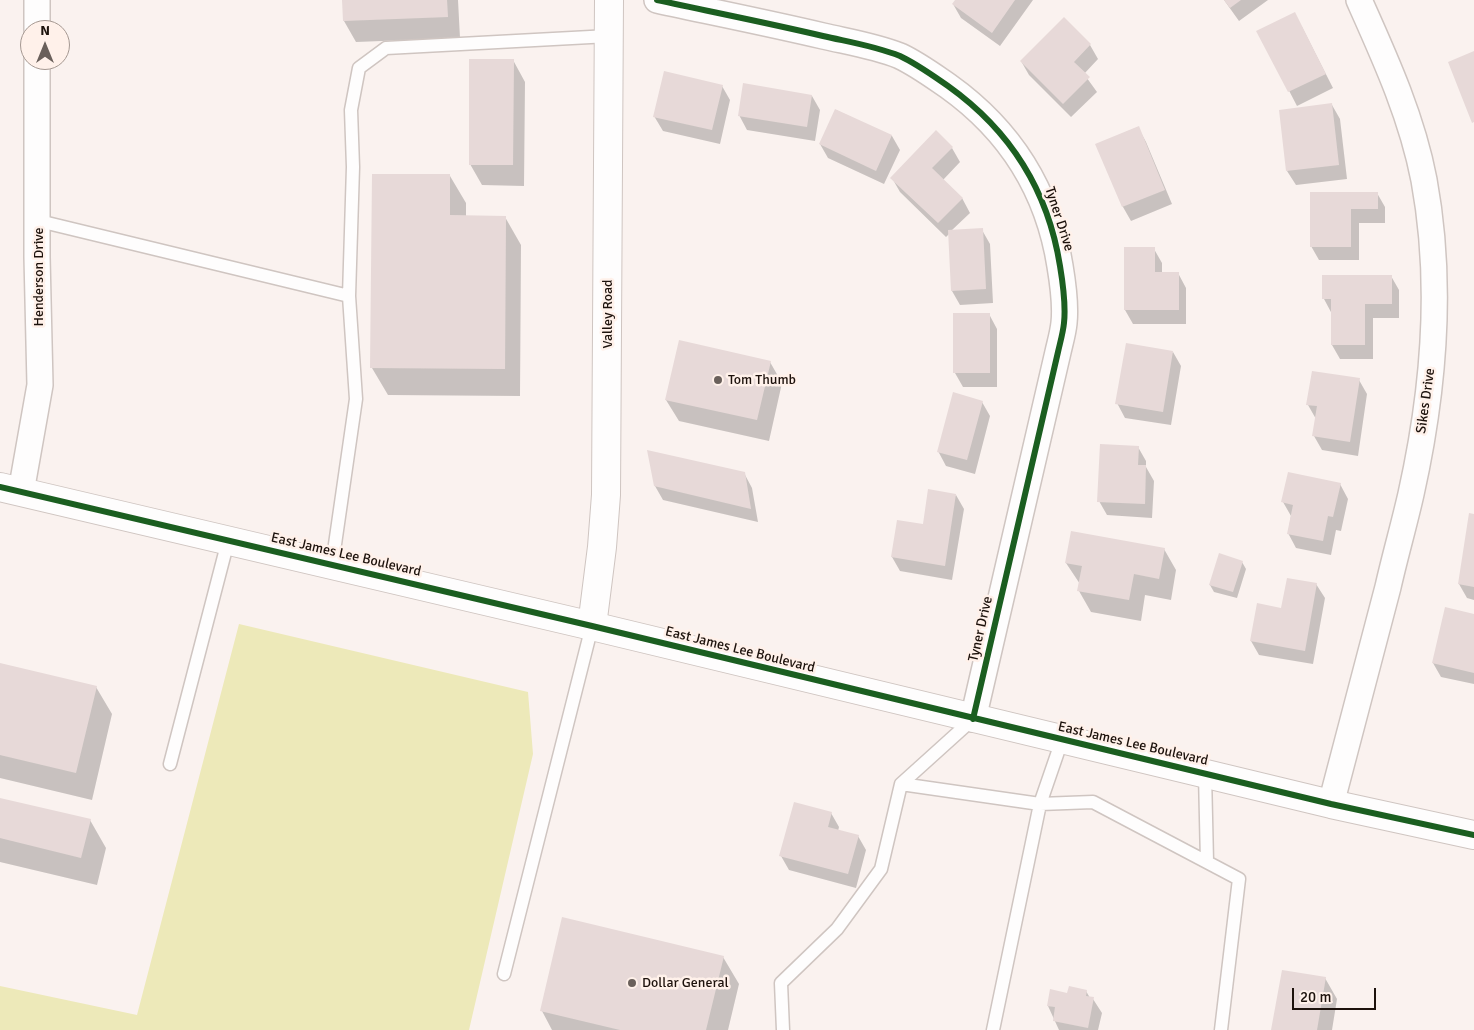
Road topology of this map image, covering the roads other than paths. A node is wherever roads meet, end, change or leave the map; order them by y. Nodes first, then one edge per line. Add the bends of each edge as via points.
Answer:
1 (37, 0) edge
2 (609, 0) edge
3 (657, 0) edge
4 (1359, 0) edge
5 (37, 20) edge
6 (609, 36) junction
7 (37, 70) edge
8 (39, 221) junction
9 (350, 296) junction
10 (11, 489) edge
11 (228, 541) junction
12 (332, 565) junction
13 (592, 626) junction
14 (973, 719) junction
15 (1062, 740) junction
16 (170, 764) dead end
17 (1205, 774) junction
18 (901, 784) junction
19 (1040, 804) junction
20 (1331, 804) junction
21 (1474, 835) edge
22 (1207, 862) junction
23 (504, 974) dead end
24 (783, 1030) edge
25 (994, 1030) edge
26 (1221, 1030) edge

1 - 5 street
2 - 6 main road, Valley Road
3 - 14 street, Tyner Drive via 881,49 901,57 924,69 971,103 1006,139 1038,191 1056,243 1063,282 1064,321
4 - 20 street, Sikes Drive via 1391,73 1416,150 1429,210 1435,305 1426,411 1411,492
6 - 9 lane via 386,48 359,68 351,110
6 - 13 main road, Valley Road via 606,495
7 - 8 street, Henderson Drive
8 - 9 lane
8 - 10 street, Henderson Drive via 40,384
9 - 12 lane via 356,400
10 - 11 main road, East James Lee Boulevard
11 - 12 main road, East James Lee Boulevard
11 - 16 lane
12 - 13 main road, East James Lee Boulevard
13 - 14 main road, East James Lee Boulevard
13 - 23 lane
14 - 15 main road, East James Lee Boulevard
14 - 18 lane
15 - 17 main road, East James Lee Boulevard
15 - 19 lane
17 - 20 main road, East James Lee Boulevard
17 - 22 lane
18 - 19 lane
18 - 24 lane via 881,869 837,929 781,983
19 - 22 lane via 1093,802
19 - 25 lane
20 - 21 main road, East James Lee Boulevard
22 - 26 lane via 1239,879

